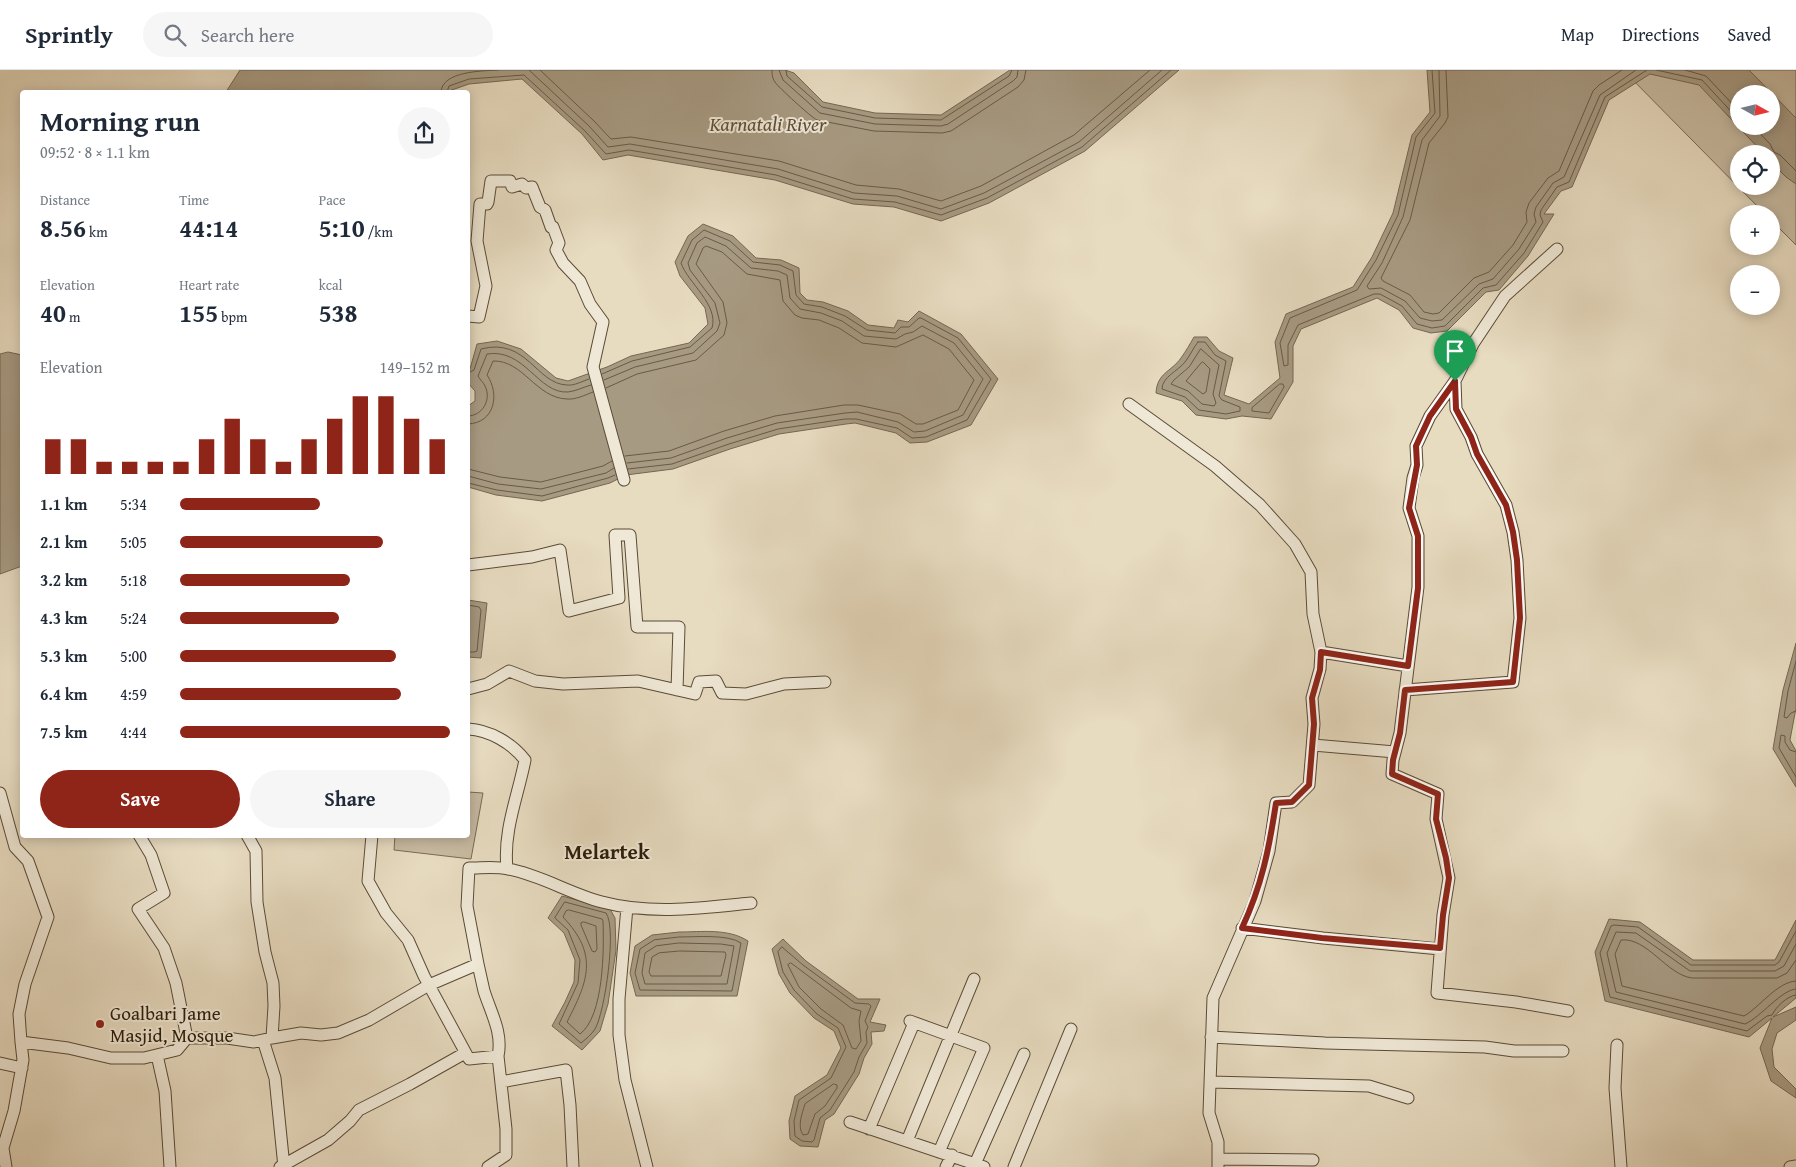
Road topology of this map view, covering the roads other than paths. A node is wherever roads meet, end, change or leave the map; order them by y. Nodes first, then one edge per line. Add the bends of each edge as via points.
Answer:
1 (1557, 249) dead end
2 (470, 316) edge
3 (1455, 381) junction
4 (1129, 404) dead end
5 (624, 480) dead end
6 (470, 566) edge
7 (1321, 652) junction
8 (1408, 666) junction
9 (825, 682) dead end
10 (470, 688) edge
11 (678, 690) junction
12 (1405, 690) junction
13 (470, 730) edge
14 (1313, 745) junction
15 (1395, 752) junction
16 (0, 792) edge
17 (141, 838) edge
18 (248, 838) edge
19 (372, 838) edge
20 (507, 868) junction
21 (751, 903) dead end
22 (628, 907) junction
23 (1242, 928) junction
24 (1440, 948) junction
25 (478, 964) junction
26 (974, 979) dead end
27 (429, 986) junction
28 (1568, 1011) dead end
29 (1071, 1029) dead end
30 (950, 1036) junction
31 (1211, 1037) junction
32 (187, 1038) junction
33 (268, 1039) junction
34 (21, 1042) junction
35 (1617, 1045) dead end
36 (1564, 1051) dead end
37 (465, 1053) junction
38 (1024, 1054) dead end
39 (157, 1055) junction
40 (498, 1056) junction
41 (0, 1063) edge
42 (22, 1068) junction
43 (501, 1082) junction
44 (1210, 1082) junction
45 (1408, 1098) dead end
46 (850, 1122) dead end
47 (870, 1129) junction
48 (907, 1141) junction
49 (939, 1152) junction
50 (952, 1155) junction
51 (1313, 1160) dead end
52 (1218, 1163) edge
53 (980, 1165) edge
54 (282, 1166) edge
55 (1796, 1166) edge
56 (6, 1167) edge
57 (170, 1167) edge
58 (488, 1167) edge
59 (573, 1167) edge
60 (647, 1167) edge
61 (946, 1167) edge
62 (1014, 1167) edge
63 (1621, 1167) edge
64 (1790, 1167) edge

1 - 3 street via 1505,296 1473,344
2 - 5 street via 479,317 486,286 477,241 480,204 488,202 491,181 510,181 512,187 522,184 526,188 532,187 540,208 545,210 553,227 559,243 556,250 580,281 590,304 603,322 593,367
3 - 8 street via 1430,416 1416,446 1417,465 1409,508 1418,536 1418,588
3 - 12 street via 1456,409 1506,505 1513,532 1520,618 1513,682
4 - 7 street via 1215,466 1260,505 1295,544 1311,572 1313,614
6 - 11 street via 560,550 569,611 619,598 615,535 630,535 637,627 679,627
7 - 8 street
7 - 14 street via 1312,698
8 - 12 street
9 - 11 street via 784,684 746,694 722,693 716,681 699,682 696,694
10 - 11 street via 487,684 509,671 535,681 563,684 638,681
12 - 15 street
13 - 20 street via 494,736 517,750 524,760 508,830
14 - 15 street
14 - 23 street via 1309,785 1292,802 1276,803 1269,851 1255,901
15 - 24 street via 1392,774 1438,794 1436,819 1449,878
16 - 34 street via 15,847 28,861 48,917 25,984 19,1014
17 - 32 street via 151,855 164,893 138,909 164,948 176,983
18 - 33 street via 256,851 257,902 274,983
19 - 27 street via 368,881 386,913 408,940
20 - 22 street via 601,902
20 - 25 street via 469,868 467,906
21 - 22 street via 646,910
22 - 60 street via 618,999 619,1034 625,1080
23 - 24 street
23 - 31 street via 1213,998
24 - 28 street via 1437,993
25 - 27 street
25 - 40 street via 497,1026
26 - 30 street
27 - 33 street via 369,1020 338,1033 301,1033
27 - 37 street
29 - 62 street
30 - 47 street via 912,1022
30 - 48 street
30 - 49 street via 984,1048
31 - 36 street
31 - 44 street
32 - 33 street via 254,1042
32 - 39 street via 177,1050
33 - 54 street via 275,1078
34 - 39 street via 111,1058
34 - 42 street
35 - 63 street via 1615,1088
37 - 40 street via 469,1059
37 - 54 street via 359,1110 328,1140
38 - 53 street
39 - 57 street via 166,1091
40 - 43 street
41 - 42 street
42 - 56 street via 3,1148
43 - 58 street via 506,1155
43 - 59 street via 566,1070
44 - 45 street via 1369,1086
44 - 52 street via 1209,1113 1218,1142
46 - 47 street
47 - 48 street
48 - 49 street
49 - 50 street
50 - 53 street
50 - 61 street
51 - 52 street
55 - 64 street

